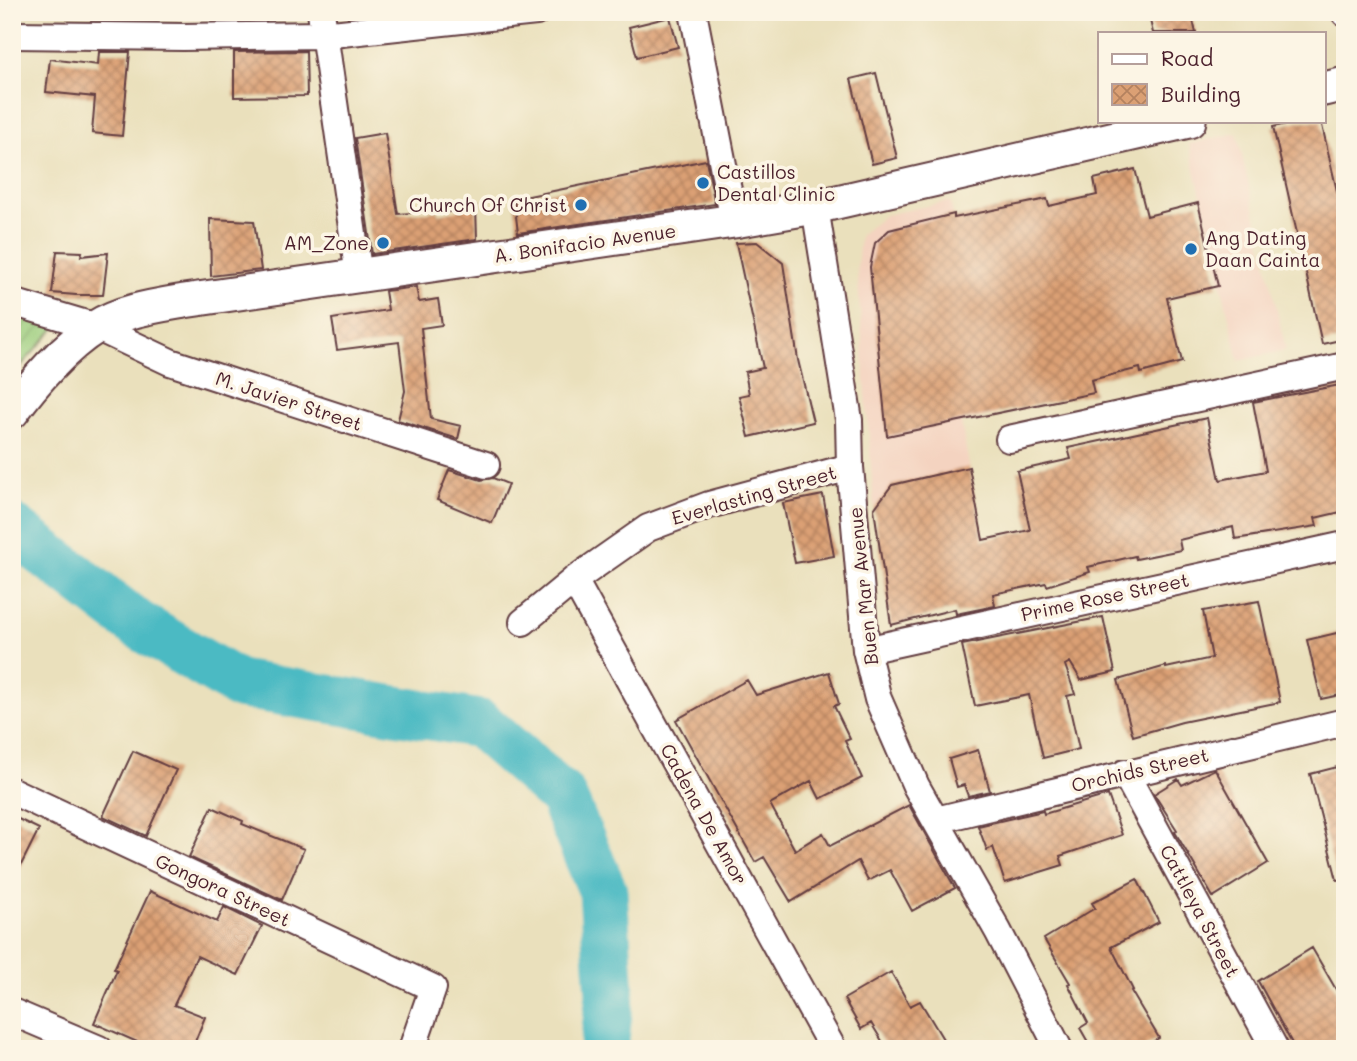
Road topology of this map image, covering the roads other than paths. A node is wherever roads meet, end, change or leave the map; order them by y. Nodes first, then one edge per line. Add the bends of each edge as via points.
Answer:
1 (536, 12) edge
2 (693, 12) edge
3 (322, 24) edge
4 (28, 28) edge
5 (1345, 84) edge
6 (1326, 89) edge
7 (1185, 122) edge
8 (815, 206) junction
9 (734, 221) junction
10 (359, 275) junction
11 (12, 302) edge
12 (96, 327) junction
13 (1345, 366) edge
14 (12, 412) edge
15 (1009, 439) dead end
16 (486, 465) dead end
17 (850, 467) junction
18 (1345, 545) edge
19 (574, 580) junction
20 (523, 622) dead end
21 (866, 650) junction
22 (1345, 722) edge
23 (1125, 773) junction
24 (12, 791) edge
25 (936, 820) junction
26 (12, 1012) edge
27 (99, 1049) edge
28 (412, 1049) edge
29 (833, 1049) edge
30 (1059, 1049) edge
31 (1275, 1049) edge

1 - 3 street
2 - 9 street
3 - 4 street via 183,37
3 - 10 street
5 - 6 main road
7 - 8 main road, A. Bonifacio Avenue
8 - 9 main road, A. Bonifacio Avenue
8 - 17 street, Buen Mar Avenue via 849,420
9 - 10 main road, A. Bonifacio Avenue
10 - 12 main road, A. Bonifacio Avenue via 160,305
11 - 12 street, M. Javier Street
12 - 14 main road, A. Bonifacio Avenue via 40,378
12 - 16 street, M. Javier Street via 170,362
13 - 15 street
17 - 19 street, Everlasting Street via 709,505 648,528
17 - 21 street, Buen Mar Avenue
18 - 21 street, Prime Rose Street
19 - 20 street, Everlasting Street
19 - 29 street, Cadena De Amor
21 - 25 street, Buen Mar Avenue via 894,739
22 - 23 street, Orchids Street
23 - 25 street, Orchids Street
23 - 31 street, Cattleya Street
24 - 28 street, Gongora Street via 433,988
25 - 30 street, Buen Mar Avenue
26 - 27 street

